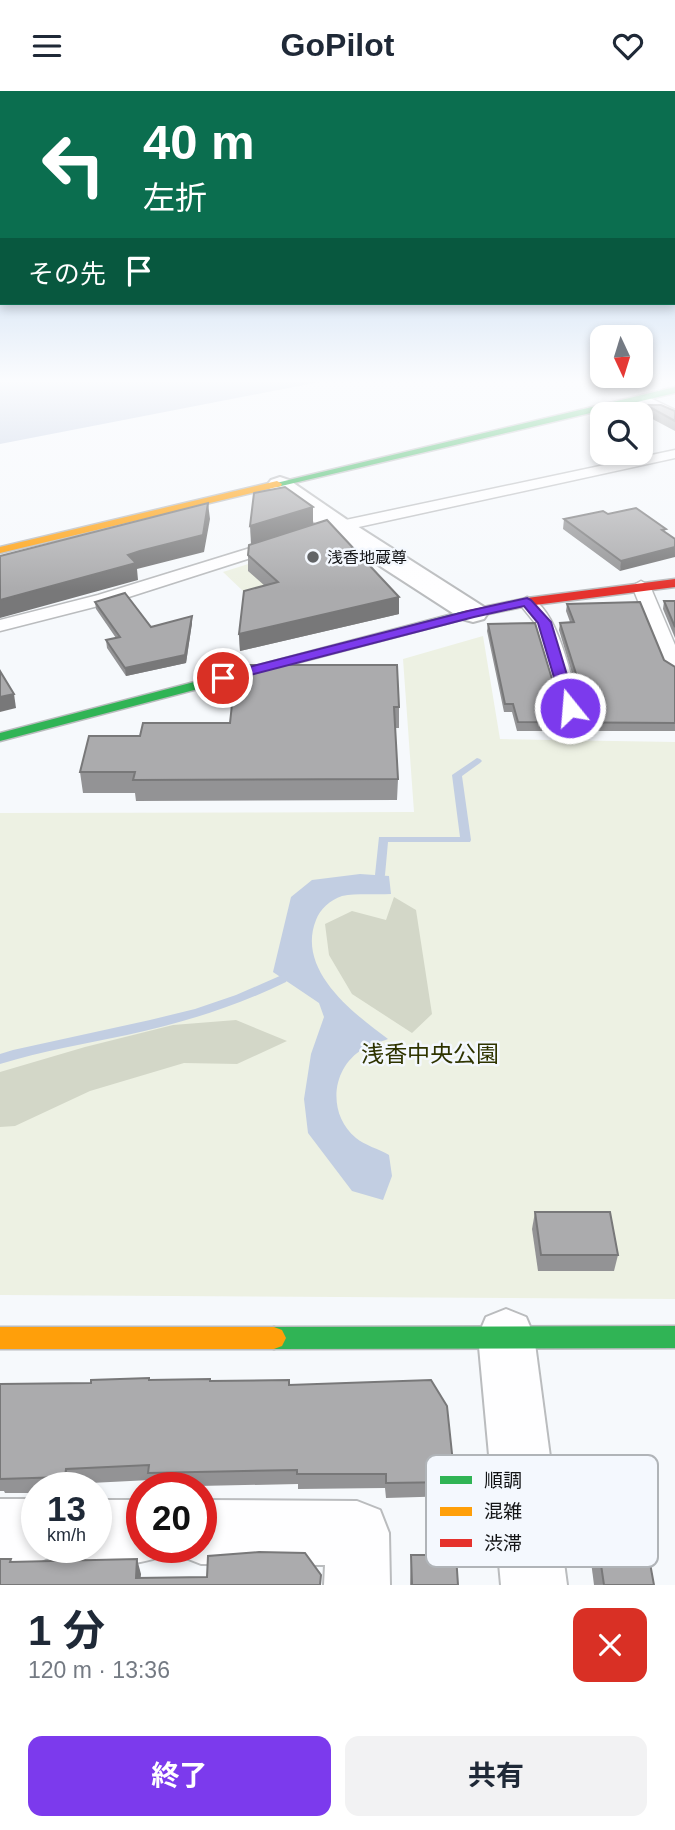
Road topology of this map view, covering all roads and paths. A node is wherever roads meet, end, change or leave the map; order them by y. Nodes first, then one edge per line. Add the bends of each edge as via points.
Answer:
1 (421, 452) edge
2 (675, 454) edge
3 (280, 485) junction
4 (336, 525) junction
5 (0, 550) edge
6 (663, 583) edge
7 (527, 602) junction
8 (473, 613) junction
9 (0, 626) edge
10 (675, 667) edge
11 (570, 708) edge
12 (0, 737) edge
13 (506, 1336) junction
14 (675, 1337) edge
15 (0, 1338) edge
16 (519, 1455) edge
17 (0, 1531) edge
18 (21, 1531) edge
19 (217, 1532) edge
20 (532, 1567) edge
21 (357, 1585) edge
22 (534, 1585) edge

1 - 3 street
2 - 4 lane
3 - 4 street
3 - 5 street
4 - 8 street
4 - 9 lane via 104,599
6 - 7 street
6 - 10 lane
7 - 8 street
7 - 11 lane via 544,622
8 - 12 street
13 - 14 street
13 - 15 street
13 - 16 street
17 - 18 street
19 - 21 street via 357,1533
20 - 22 street

